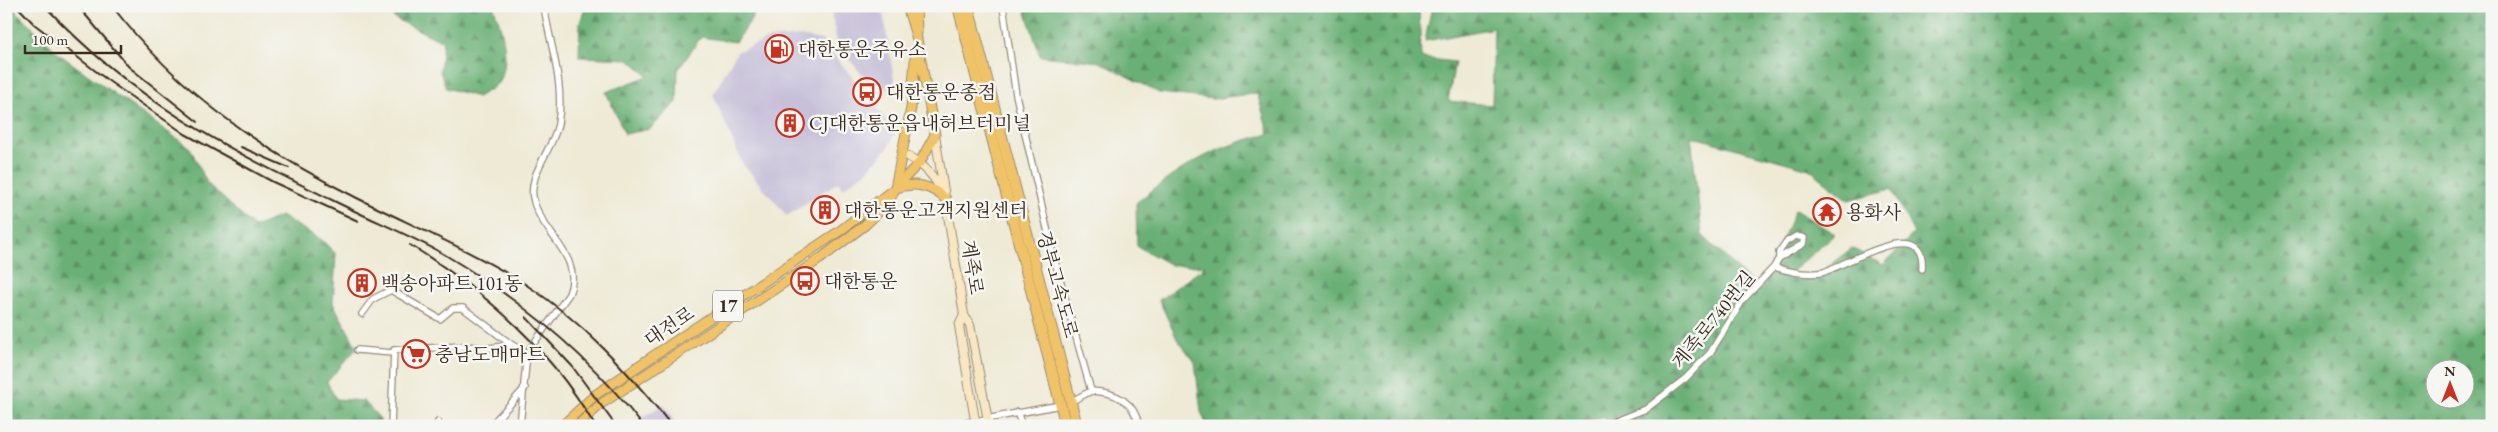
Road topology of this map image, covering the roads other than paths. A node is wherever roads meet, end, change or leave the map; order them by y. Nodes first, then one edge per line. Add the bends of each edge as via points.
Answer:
1 (544, 6) edge
2 (908, 6) edge
3 (916, 6) edge
4 (958, 6) edge
5 (968, 6) edge
6 (1003, 6) edge
7 (917, 39) junction
8 (935, 135) junction
9 (902, 153) junction
10 (920, 162) junction
11 (895, 188) junction
12 (946, 199) junction
13 (1779, 255) dead end
14 (1774, 268) junction
15 (1922, 269) dead end
16 (362, 314) dead end
17 (964, 316) junction
18 (512, 345) junction
19 (357, 350) dead end
20 (394, 353) junction
21 (527, 353) junction
22 (525, 388) junction
23 (1091, 391) junction
24 (1072, 401) dead end
25 (1056, 406) dead end
26 (1017, 412) junction
27 (989, 422) edge
28 (976, 423) edge
29 (391, 426) edge
30 (498, 426) edge
31 (520, 426) edge
32 (562, 426) edge
33 (577, 426) edge
34 (950, 426) edge
35 (1022, 426) edge
36 (1066, 426) edge
37 (1077, 426) edge
38 (1139, 426) edge
39 (1602, 426) edge

1 - 21 street via 560,81 558,122 550,149 533,181 532,191 537,210 571,265 574,276 569,294
2 - 7 main road
3 - 7 main road
4 - 36 highway, 경부고속도로
5 - 37 highway, 경부고속도로
6 - 23 street via 1016,95 1053,254
7 - 8 main road
7 - 9 main road via 911,108
8 - 10 main road, 대전로 / 17
8 - 12 main road, 계족로
9 - 10 main road
9 - 11 main road
10 - 11 main road, 대전로 / 17
10 - 12 main road via 934,176
11 - 12 main road via 909,184 926,186
11 - 32 main road, 대전로 / 17 via 816,247 595,395
11 - 33 main road, 대전로 / 17 via 880,212 842,243 601,404
12 - 17 main road, 계족로
13 - 14 street
14 - 15 street, 계족로740번길 via 1789,272 1825,272 1878,248 1907,245 1918,248
14 - 39 street, 계족로740번길 via 1743,300 1710,353 1686,378 1646,409
16 - 18 street via 372,299 391,290 440,319 453,308 462,308
17 - 27 main road, 계족로 via 970,325
17 - 28 main road, 계족로 via 959,326
18 - 20 street via 394,350
18 - 21 street
19 - 20 street
20 - 29 street
21 - 22 street
22 - 30 street via 492,422
22 - 31 street
23 - 24 street
23 - 38 street via 1120,396 1134,410
25 - 26 street
26 - 27 street
26 - 35 street
27 - 28 street
28 - 34 street

